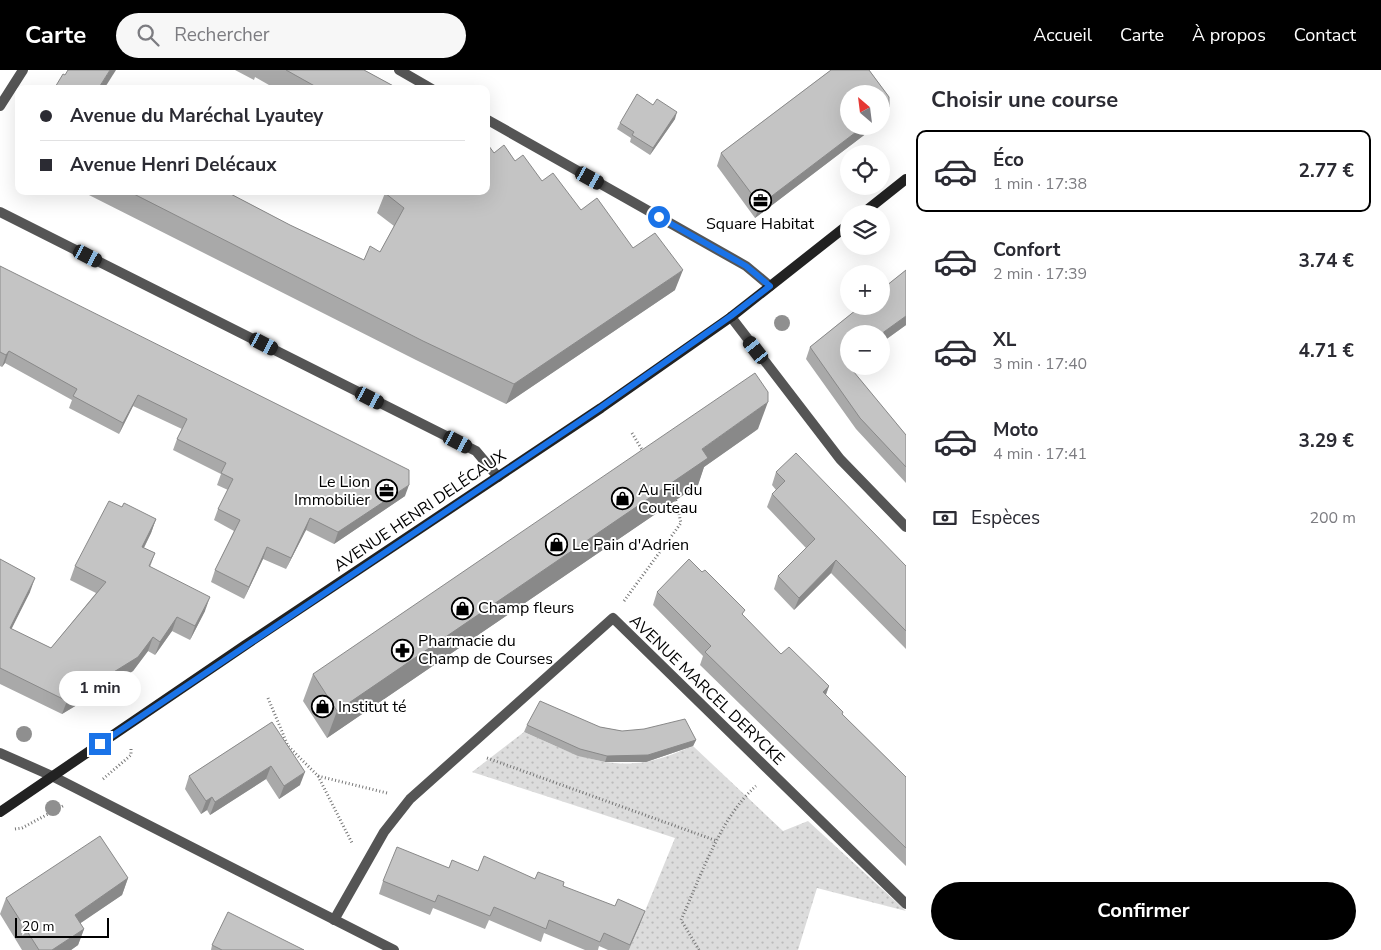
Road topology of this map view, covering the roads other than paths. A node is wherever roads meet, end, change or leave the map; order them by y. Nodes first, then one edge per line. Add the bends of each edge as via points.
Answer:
1 (23, 70) edge
2 (399, 70) edge
3 (425, 85) edge
4 (0, 106) edge
5 (490, 121) edge
6 (906, 179) edge
7 (873, 205) edge
8 (0, 212) edge
9 (840, 231) edge
10 (770, 286) junction
11 (731, 316) junction
12 (498, 478) junction
13 (906, 527) edge
14 (0, 752) edge
15 (52, 776) junction
16 (0, 812) edge
17 (906, 904) edge
18 (334, 920) junction
19 (394, 950) edge

1 - 4 street
2 - 3 street
5 - 10 street via 746,266
6 - 7 street
8 - 12 street via 476,451
9 - 10 street, AVENUE HENRI DELÉCAUX
10 - 11 street, AVENUE HENRI DELÉCAUX
11 - 12 street, AVENUE HENRI DELÉCAUX
11 - 13 street via 840,459
12 - 15 street, AVENUE HENRI DELÉCAUX
14 - 15 street
15 - 16 street, AVENUE HENRI DELÉCAUX
15 - 18 street
17 - 18 street, AVENUE MARCEL DERYCKE via 613,618 410,799 384,832
18 - 19 street

